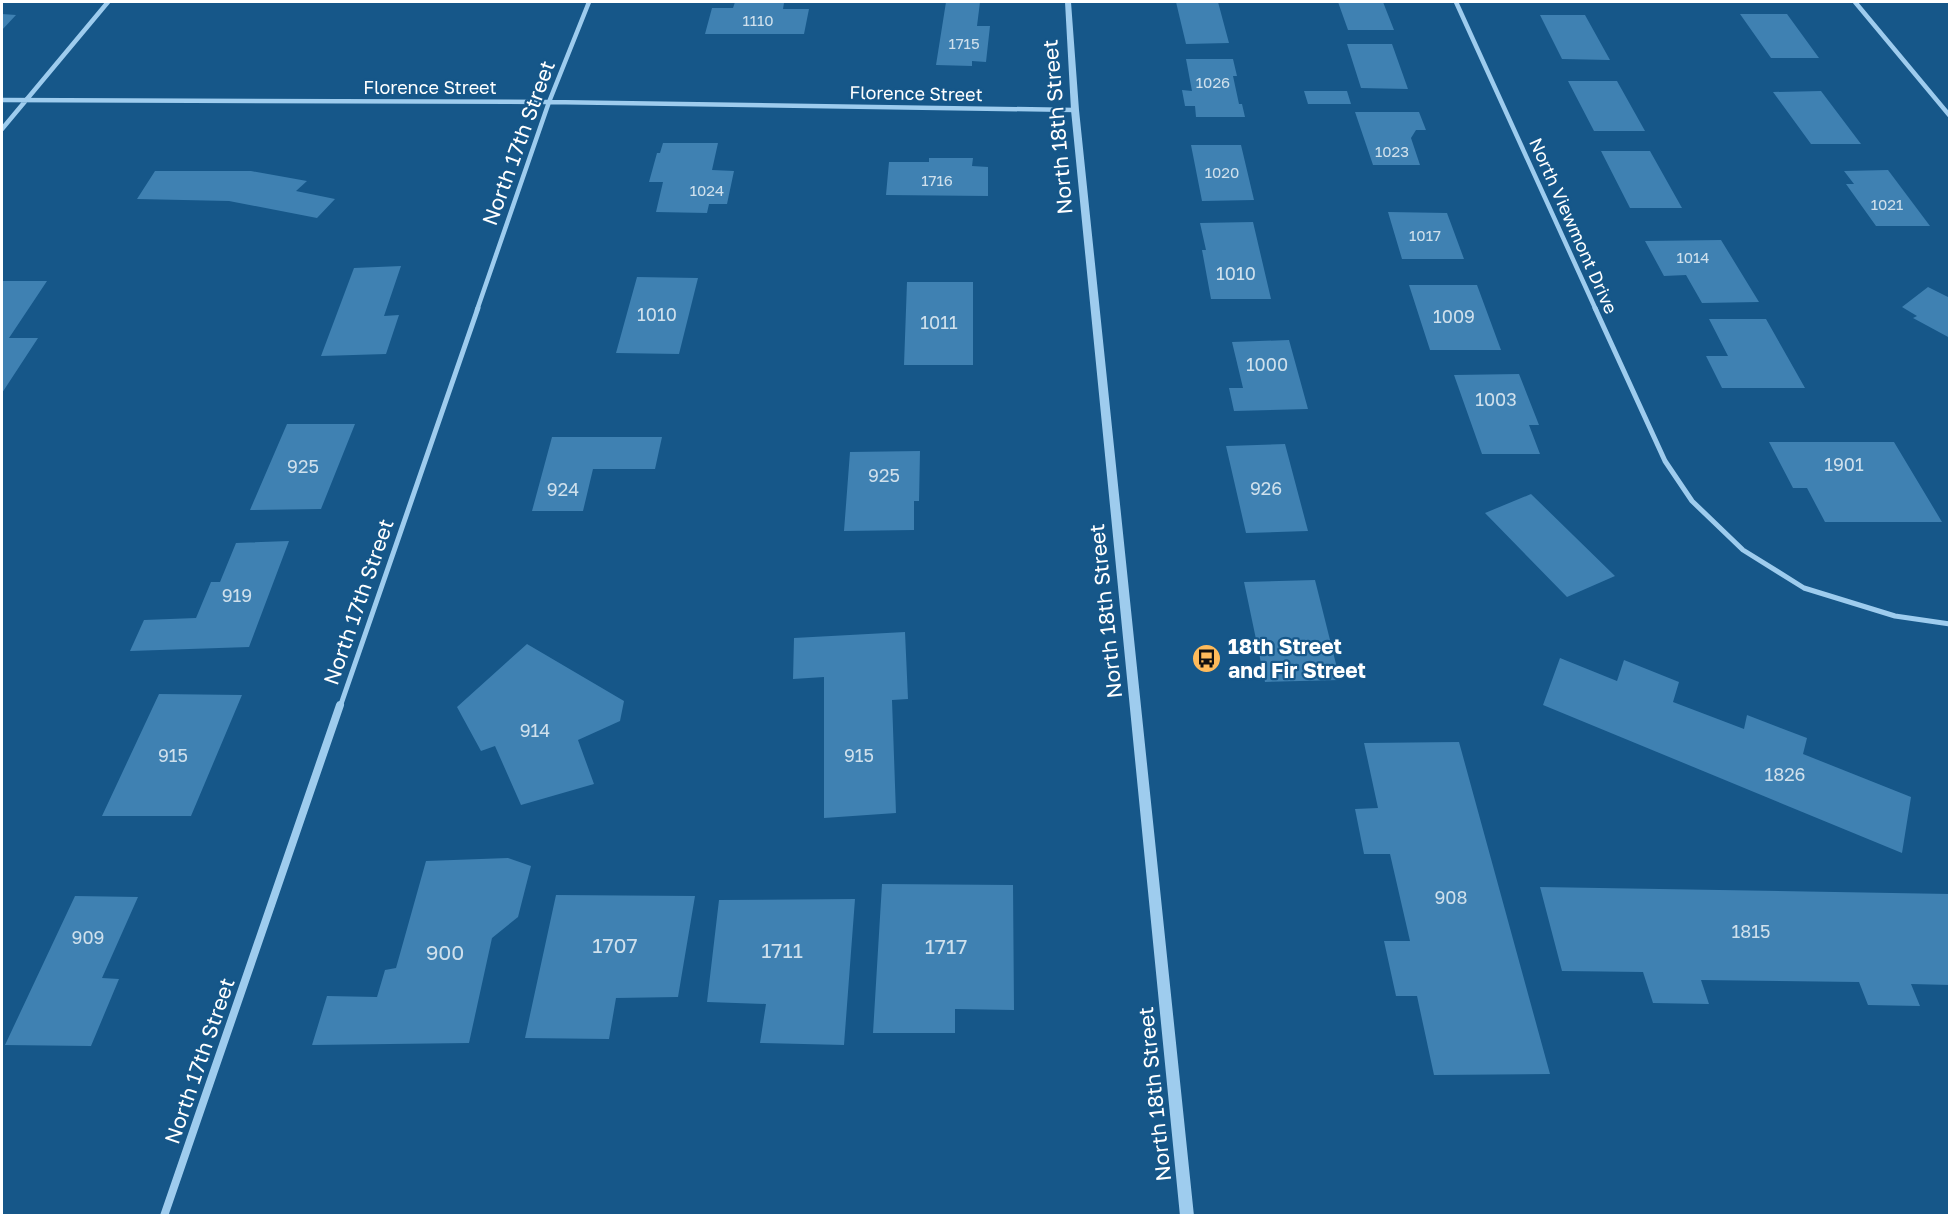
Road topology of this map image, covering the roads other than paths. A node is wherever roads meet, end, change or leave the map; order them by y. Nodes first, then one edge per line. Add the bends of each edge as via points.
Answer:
1 (108, 2) edge
2 (589, 2) edge
3 (1068, 2) edge
4 (1456, 2) edge
5 (1855, 2) edge
6 (2, 100) edge
7 (25, 100) junction
8 (549, 102) junction
9 (1075, 110) junction
10 (1950, 116) edge
11 (2, 129) edge
12 (1950, 624) edge
13 (164, 1215) edge
14 (1187, 1215) edge

1 - 7 street
2 - 8 street, North 17th Street
3 - 9 street, North 18th Street
4 - 12 street, North Viewmont Drive via 1665,461 1692,501 1743,550 1804,588 1895,616
5 - 10 street
6 - 7 street, Florence Street
7 - 8 street, Florence Street
7 - 11 street
8 - 9 street, Florence Street
8 - 13 street, North 17th Street
9 - 14 street, North 18th Street

